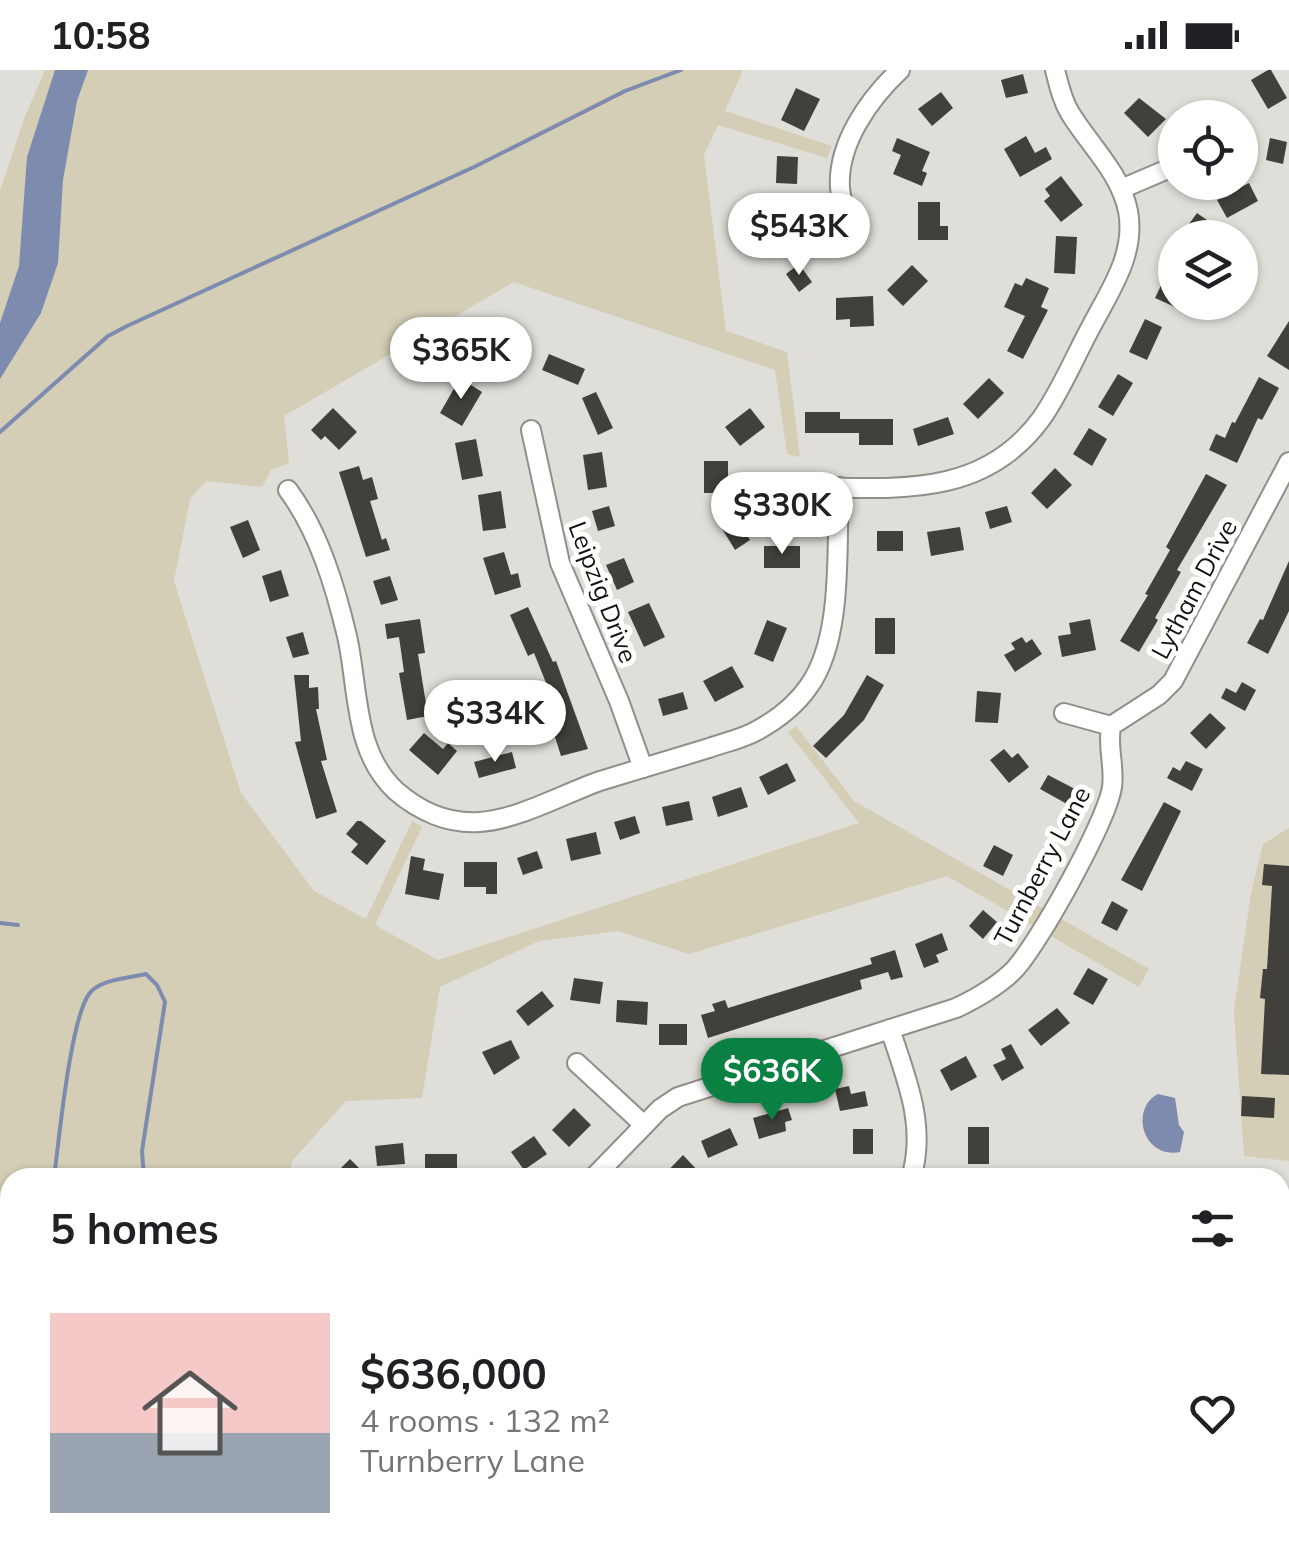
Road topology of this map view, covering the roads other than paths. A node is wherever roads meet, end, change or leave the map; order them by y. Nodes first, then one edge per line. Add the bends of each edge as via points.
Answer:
1 (900, 70) edge
2 (1055, 70) edge
3 (1158, 173) edge
4 (1121, 189) junction
5 (854, 234) dead end
6 (531, 430) dead end
7 (1289, 462) edge
8 (839, 486) junction
9 (788, 487) dead end
10 (288, 490) dead end
11 (1064, 713) dead end
12 (1111, 726) junction
13 (643, 768) junction
14 (890, 1029) junction
15 (577, 1063) dead end
16 (644, 1125) junction
17 (603, 1168) edge
18 (913, 1168) edge

1 - 5 street via 864,113 842,163 840,189
2 - 4 street via 1069,111
3 - 4 street
4 - 8 street via 1129,228 1121,269 1046,410 1022,441 955,481
6 - 13 street, Leipzig Drive via 560,564
7 - 12 street, Lytham Drive via 1179,672 1159,695
8 - 9 street
8 - 13 street via 831,630 811,684 759,730
10 - 13 street via 309,519 340,611 364,743 398,792 447,819 482,822
11 - 12 street
12 - 14 street, Turnberry Lane via 1112,787 1103,816 1028,955 981,996
14 - 16 street, Turnberry Lane via 698,1089
14 - 18 street via 918,1120
15 - 16 street
16 - 17 street, Turnberry Lane

